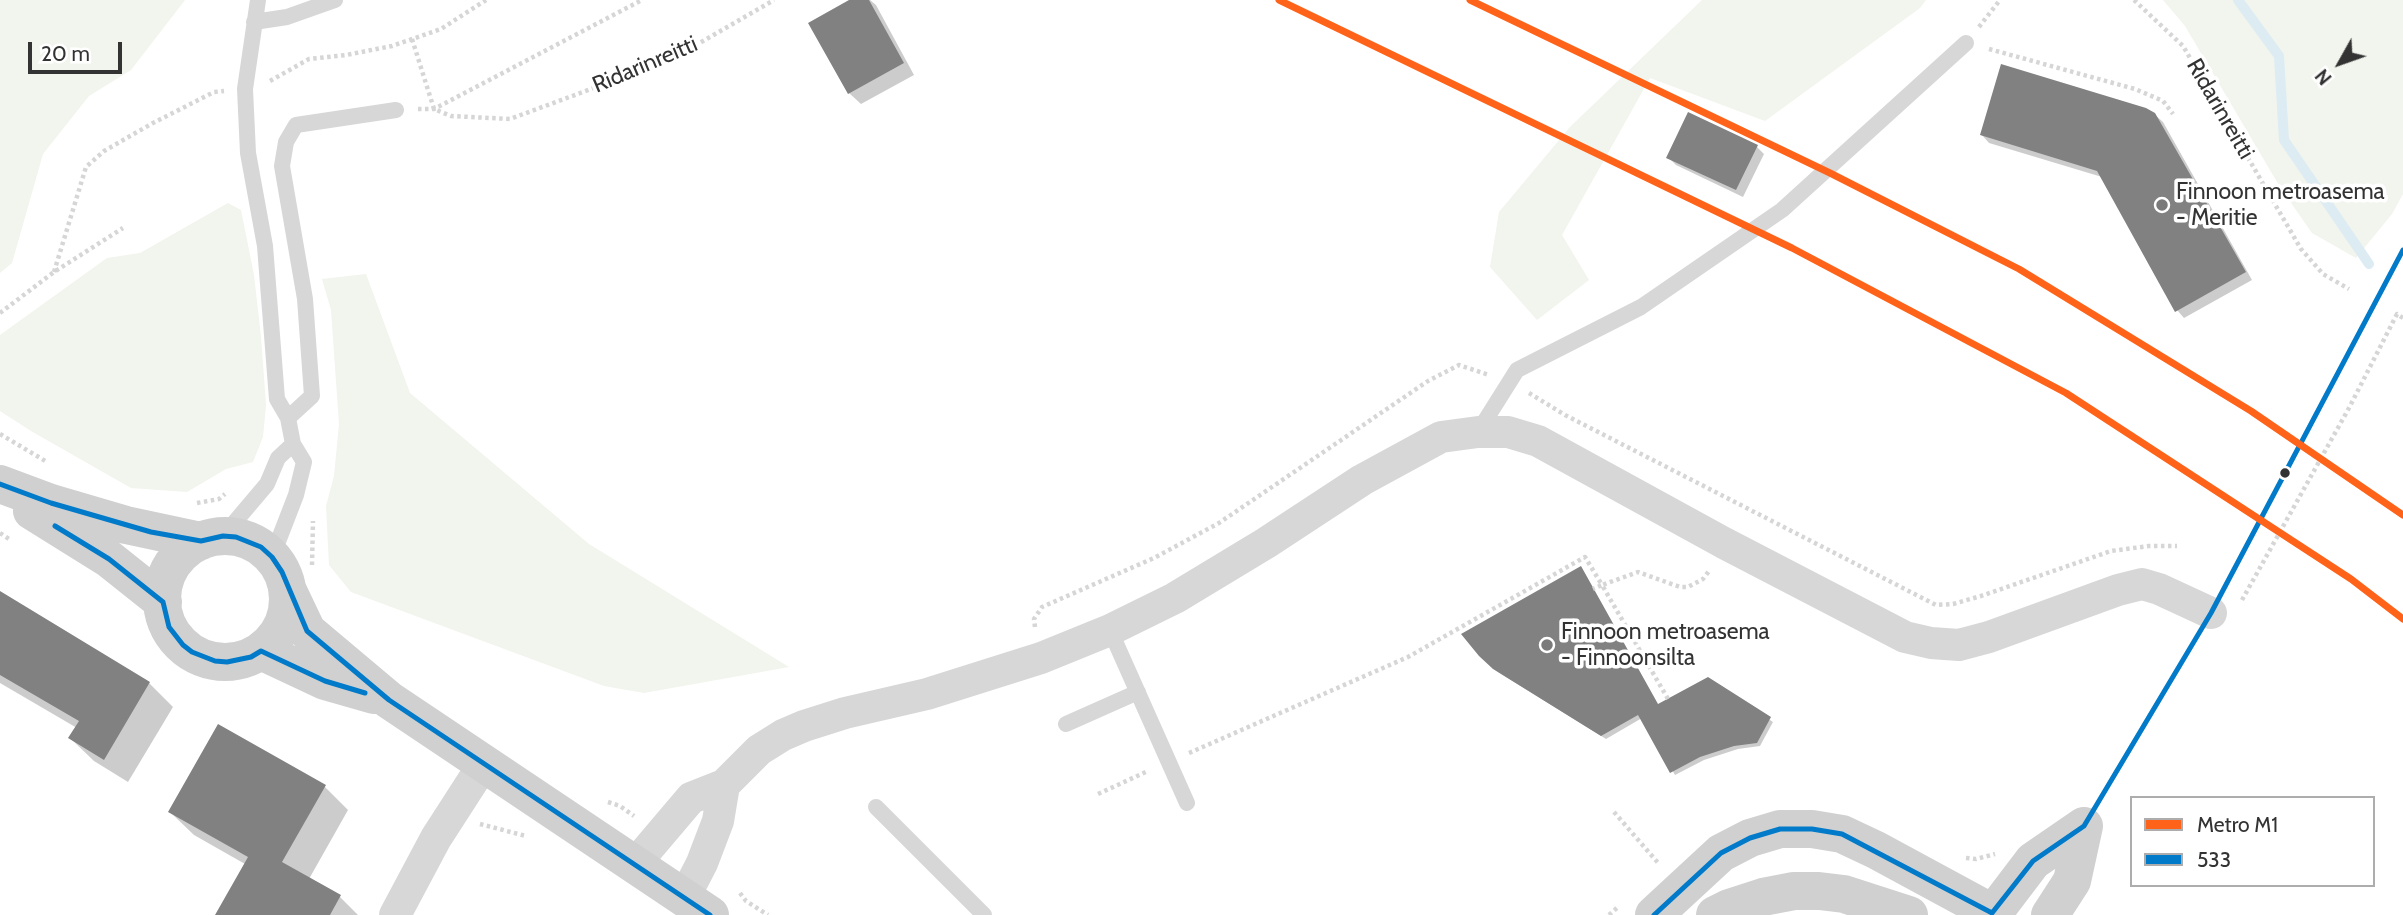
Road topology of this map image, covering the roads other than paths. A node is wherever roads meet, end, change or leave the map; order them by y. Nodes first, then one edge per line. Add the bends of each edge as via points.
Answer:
1 (258, 0) edge
2 (335, 0) edge
3 (254, 22) junction
4 (1966, 43) road end
5 (396, 110) road end
6 (288, 418) junction
7 (1478, 432) junction
8 (293, 444) junction
9 (4, 486) edge
10 (212, 538) junction
11 (280, 573) junction
12 (2211, 614) dead end
13 (166, 615) junction
14 (1111, 630) junction
15 (261, 651) junction
16 (1138, 692) junction
17 (389, 700) junction
18 (1066, 724) dead end
19 (485, 762) junction
20 (724, 785) junction
21 (1187, 803) dead end
22 (876, 807) dead end
23 (635, 864) junction
24 (697, 906) edge
25 (1993, 914) edge
26 (395, 915) edge
27 (984, 915) edge
28 (1654, 915) edge
29 (1715, 915) edge
30 (1909, 915) edge
31 (2050, 915) edge

1 - 3 lane
2 - 3 lane via 287,18
3 - 6 lane via 246,89 248,153 265,247 277,399
4 - 7 lane via 1782,210 1641,307 1517,370
5 - 6 lane via 296,125 286,142 282,166 305,299 312,396
6 - 8 lane
7 - 12 street via 1508,432 1538,442 1905,637 1959,645 2143,584
7 - 14 street via 1441,437 1362,480 1175,598
8 - 10 lane via 278,458 267,484
8 - 11 lane via 304,462
9 - 10 main road via 126,525
9 - 13 main road via 24,507 109,559
10 - 11 main road via 249,541
10 - 13 main road via 185,551 172,565 164,583
11 - 15 main road via 288,606 284,623
11 - 17 main road via 307,631
13 - 15 main road via 175,637 192,652 215,661 239,660
14 - 16 lane
14 - 20 street via 927,694 804,726 759,750
15 - 17 main road via 325,681
16 - 18 lane
16 - 21 lane
17 - 19 main road
19 - 23 main road
19 - 26 street via 436,838
20 - 23 street via 691,798
20 - 24 street via 718,821 702,863
22 - 27 lane
23 - 24 main road
25 - 28 main road via 1842,834 1780,829 1721,853
25 - 31 main road via 2033,861 2084,826 2072,881
29 - 30 main road via 1794,891 1844,894

